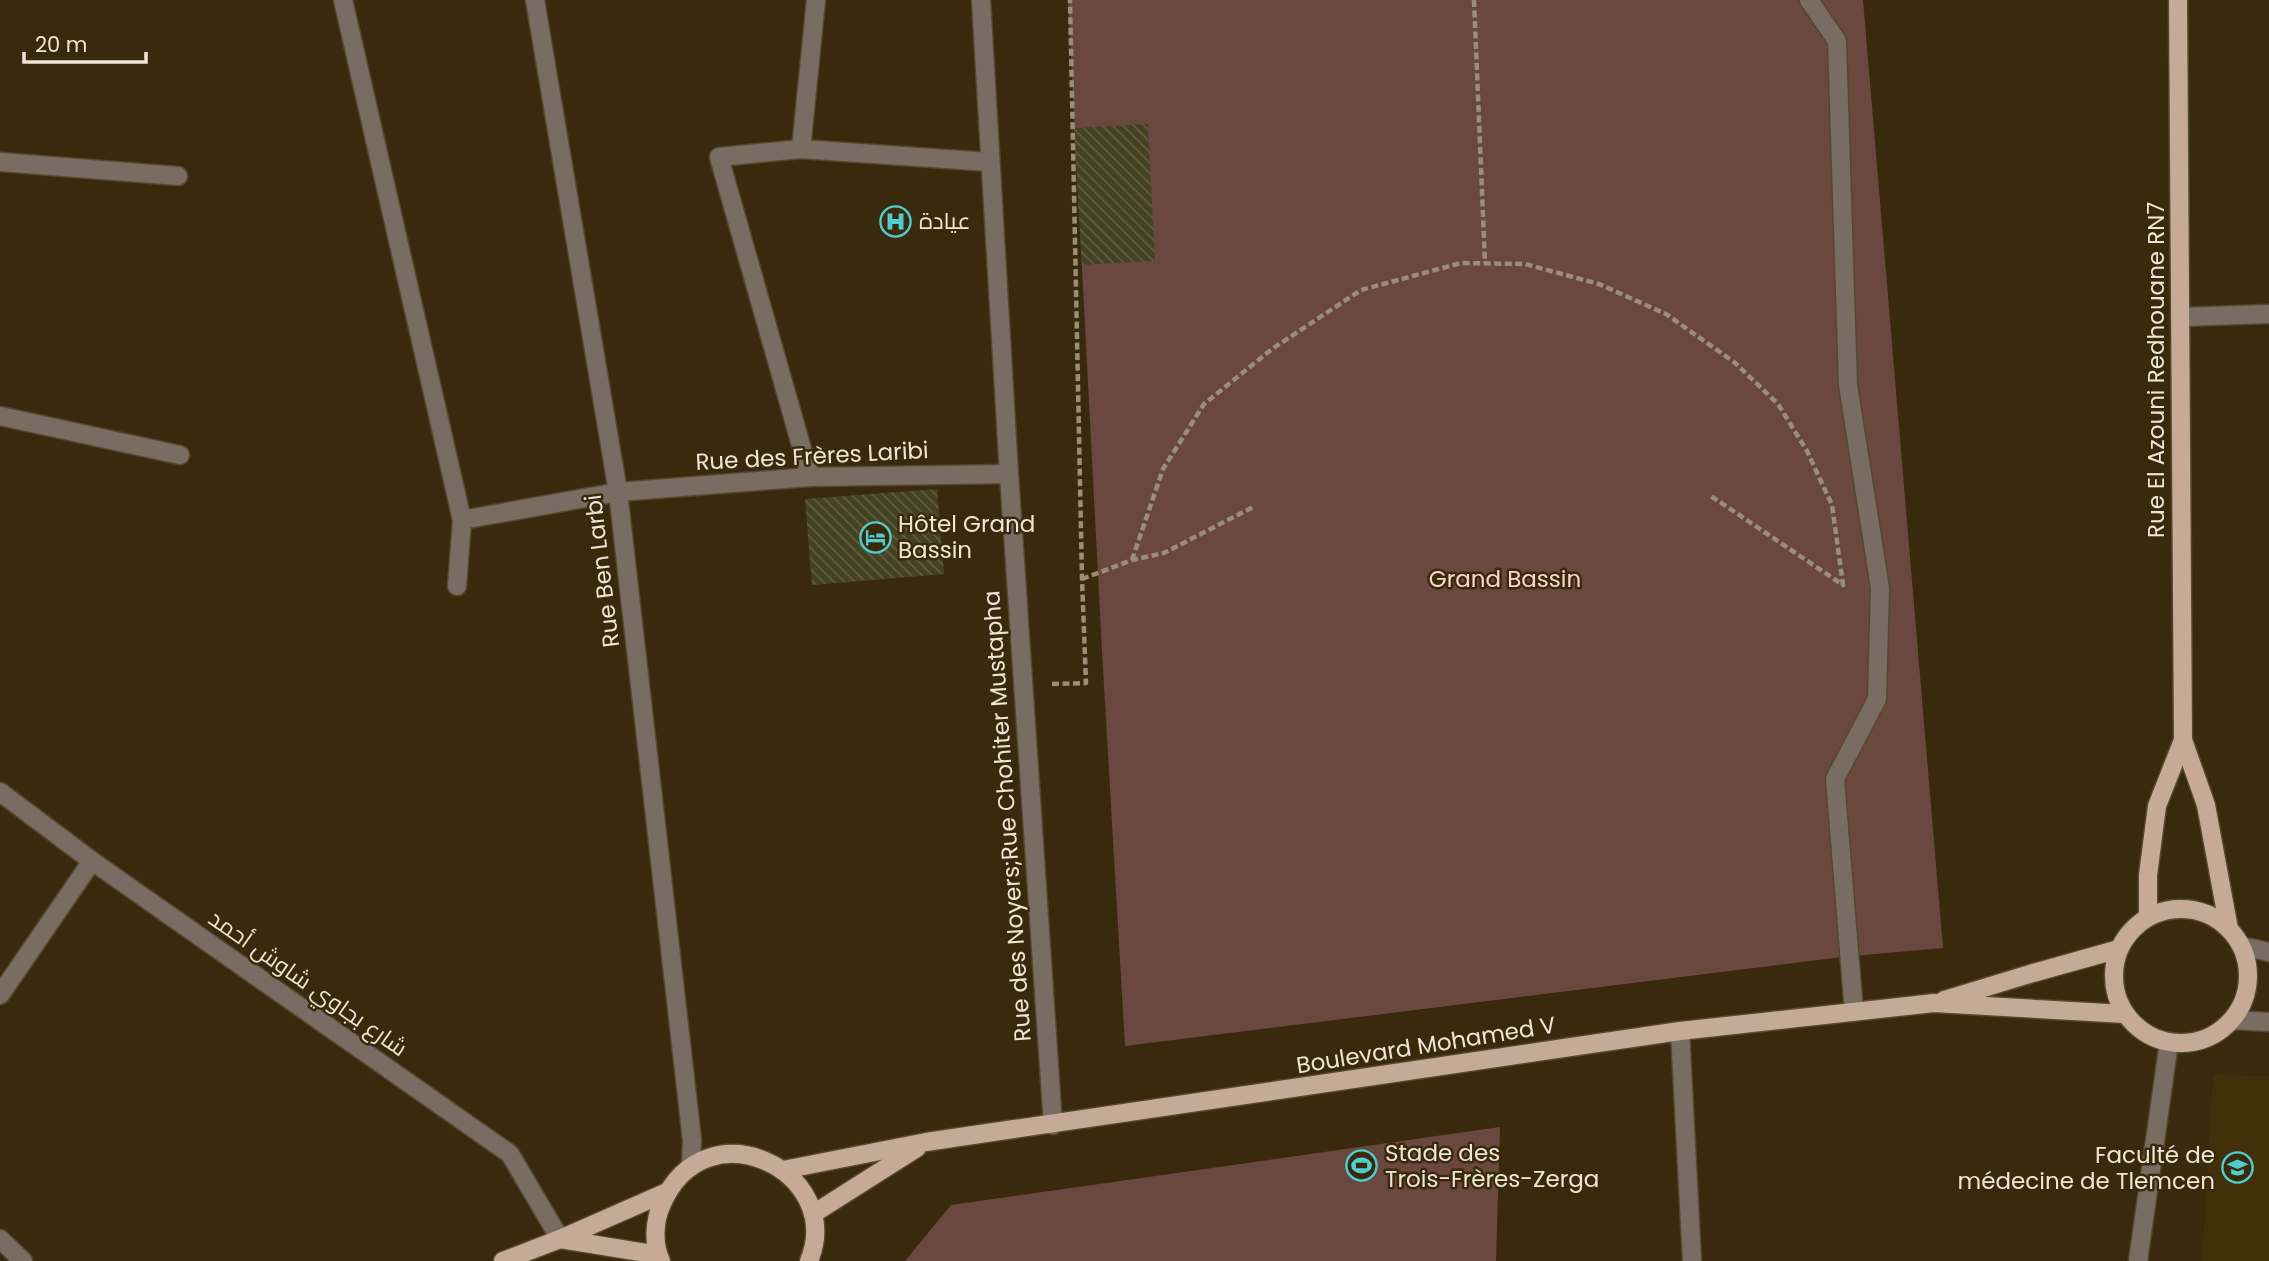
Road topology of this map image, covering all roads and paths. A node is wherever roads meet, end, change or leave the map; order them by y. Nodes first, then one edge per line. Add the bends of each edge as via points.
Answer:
1 (343, 0) edge
2 (535, 0) edge
3 (816, 0) edge
4 (981, 0) edge
5 (1070, 0) edge
6 (1474, 0) edge
7 (1809, 0) edge
8 (2178, 0) edge
9 (801, 149) junction
10 (0, 162) edge
11 (990, 162) junction
12 (178, 176) dead end
13 (1485, 263) junction
14 (2269, 314) edge
15 (2180, 317) junction
16 (0, 416) edge
17 (180, 455) dead end
18 (1009, 474) junction
19 (810, 477) junction
20 (618, 492) junction
21 (1711, 496) dead end
22 (1255, 506) dead end
23 (462, 520) junction
24 (1132, 560) junction
25 (1082, 579) junction
26 (457, 586) dead end
27 (1086, 683) dead end
28 (2183, 740) junction
29 (0, 792) edge
30 (92, 861) junction
31 (2148, 917) junction
32 (2229, 929) junction
33 (2241, 946) junction
34 (2119, 949) junction
35 (2269, 952) edge
36 (0, 995) edge
37 (1934, 1003) junction
38 (1854, 1012) junction
39 (2125, 1014) junction
40 (2232, 1020) junction
41 (2269, 1022) edge
42 (1680, 1031) junction
43 (2169, 1042) junction
44 (1053, 1125) junction
45 (692, 1140) junction
46 (926, 1142) junction
47 (718, 1156) junction
48 (691, 1167) junction
49 (783, 1170) junction
50 (667, 1192) junction
51 (813, 1214) junction
52 (0, 1239) edge
53 (560, 1239) junction
54 (660, 1258) edge
55 (23, 1261) edge
56 (503, 1261) edge
57 (810, 1261) edge
58 (1692, 1261) edge
59 (2138, 1261) edge

1 - 23 street
2 - 20 street, Rue Ben Larbi
3 - 9 street
4 - 11 street, Rue des Noyers;Rue Chohiter Mustapha
5 - 25 path
6 - 13 path
7 - 38 street via 1837,41 1848,386 1880,588 1877,699 1835,779
8 - 15 main road, Rue El Azouni Redhouane RN7
9 - 11 street
9 - 19 street via 719,157
10 - 12 street
11 - 18 street, Rue des Noyers;Rue Chohiter Mustapha
13 - 21 path via 1525,264 1599,284 1666,314 1734,362 1778,404 1807,451 1832,505 1843,584
13 - 24 path via 1461,263 1361,290 1272,349 1204,404 1163,469
14 - 15 street
15 - 28 main road, Rue El Azouni Redhouane RN7
16 - 17 street
18 - 19 street, Rue des Frères Laribi
18 - 44 street, Rue des Noyers;Rue Chohiter Mustapha
19 - 20 street, Rue des Frères Laribi
20 - 23 street, Rue des Frères Laribi
20 - 45 street, Rue Ben Larbi
22 - 24 path via 1164,552
23 - 26 street
24 - 25 path
25 - 27 path
28 - 31 main road, Rue El Azouni Redhouane RN7 via 2157,806
28 - 32 main road, Rue El Azouni Redhouane RN7 via 2206,805
29 - 30 street, شارع بجاوي شاوش أحمد
30 - 36 street
30 - 53 street, شارع بجاوي شاوش أحمد via 510,1154
31 - 32 main road via 2190,909
31 - 34 main road
32 - 33 main road
33 - 35 street
33 - 40 main road via 2248,985
34 - 37 main road, Boulevard Mohamed V
34 - 39 main road via 2116,993
37 - 38 main road, Boulevard Mohamed V
37 - 39 main road, Boulevard Mohamed V
38 - 42 main road, Boulevard Mohamed V
39 - 43 main road via 2137,1027
40 - 41 street
40 - 43 main road via 2214,1034 2192,1042
42 - 44 main road, Boulevard Mohamed V
42 - 58 street
43 - 59 street
44 - 46 main road, Boulevard Mohamed V
45 - 47 street
45 - 48 street, Rue Ben Larbi
46 - 49 main road, Boulevard Mohamed V
46 - 51 main road, Boulevard Mohamed V
47 - 48 main road
47 - 49 main road via 740,1154
48 - 50 main road
49 - 51 main road via 801,1190
50 - 53 main road
50 - 54 main road via 656,1223
51 - 57 main road
52 - 55 street
53 - 54 main road
53 - 56 main road

